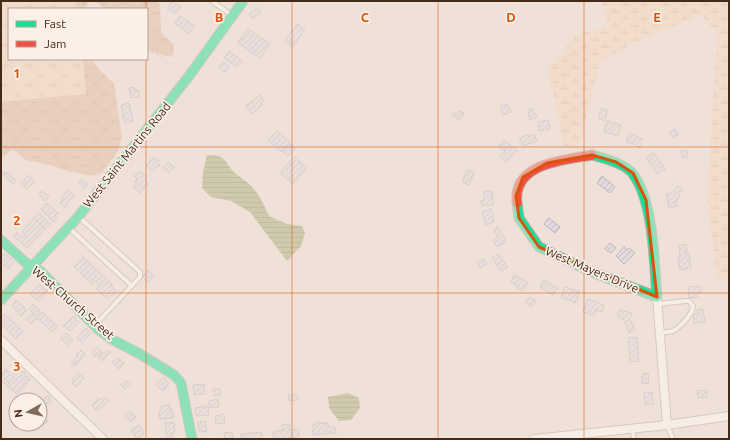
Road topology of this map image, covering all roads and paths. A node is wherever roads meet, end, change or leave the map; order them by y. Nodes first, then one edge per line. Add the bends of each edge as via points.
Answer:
1 (112, 1) edge
2 (212, 1) edge
3 (243, 1) edge
4 (121, 8) edge
5 (232, 16) junction
6 (148, 44) edge
7 (189, 76) junction
8 (78, 217) junction
9 (68, 228) junction
10 (1, 240) edge
11 (32, 267) junction
12 (132, 286) junction
13 (1, 300) edge
14 (657, 300) junction
15 (95, 325) junction
16 (660, 333) junction
17 (1, 340) edge
18 (729, 416) edge
19 (667, 425) junction
20 (632, 428) junction
21 (103, 439) edge
22 (192, 439) edge
23 (534, 439) edge
24 (634, 439) edge
25 (673, 439) edge

1 - 4 path
2 - 5 lane
3 - 5 street, West Saint Martins Road
5 - 7 street, West Saint Martins Road
6 - 7 path via 157,55
7 - 8 street, West Saint Martins Road
8 - 9 street, West Saint Martins Road
8 - 12 lane via 140,272 140,277
9 - 11 street, West Saint Martins Road
9 - 12 lane
10 - 11 street, West Church Street
11 - 13 street, West Saint Martins Road
11 - 15 street, West Church Street via 40,271
12 - 15 lane
14 - 14 street, West Mayers Drive via 539,247 519,218 516,196 523,177 547,163 592,156 616,162 632,173 646,200
14 - 16 street, West Mayers Drive
14 - 16 lane via 689,301 693,306 678,328
15 - 22 street, West Church Street via 113,340 161,366 181,383
16 - 19 street, West Mayers Drive
17 - 21 street
18 - 19 street
19 - 20 street
19 - 25 lane
20 - 23 street
20 - 24 lane

